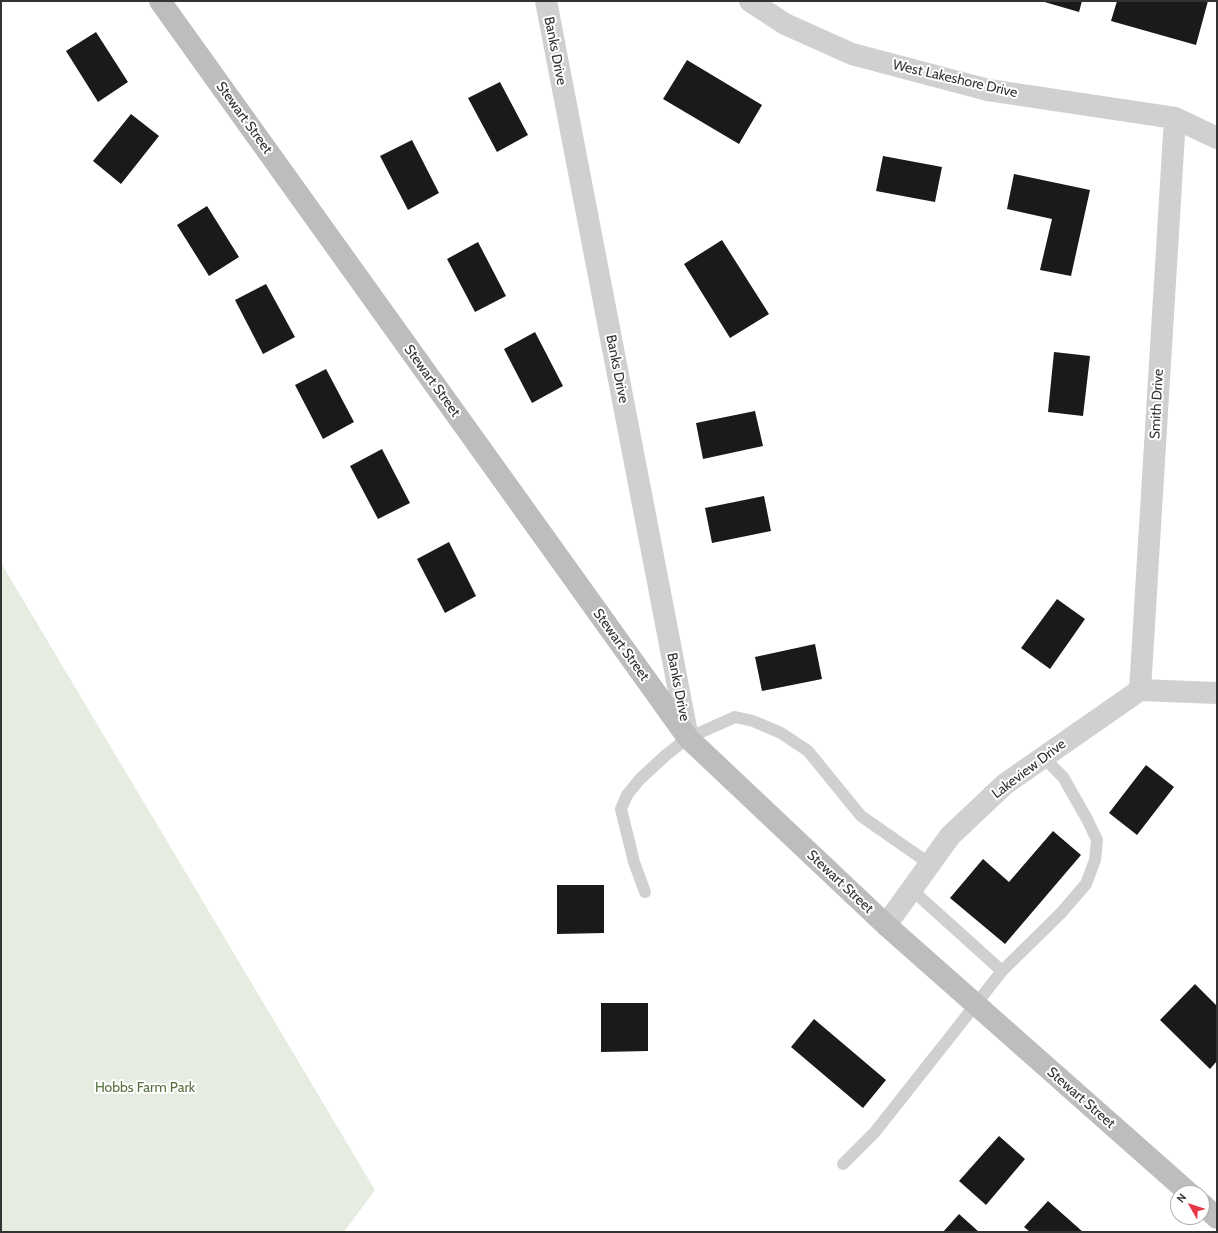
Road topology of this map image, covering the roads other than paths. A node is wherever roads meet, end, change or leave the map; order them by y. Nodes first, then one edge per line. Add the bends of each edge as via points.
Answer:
1 (160, 1) edge
2 (546, 1) edge
3 (750, 1) edge
4 (1175, 118) junction
5 (1217, 138) edge
6 (1140, 690) junction
7 (1217, 693) edge
8 (688, 738) junction
9 (1043, 758) junction
10 (930, 864) junction
11 (912, 890) junction
12 (645, 892) dead end
13 (886, 925) junction
14 (1002, 971) junction
15 (976, 1005) junction
16 (843, 1164) dead end
17 (1180, 1185) edge

1 - 8 street, Stewart Street
2 - 8 street, Banks Drive
3 - 4 street, West Lakeshore Drive via 785,24 852,54 988,90
4 - 5 street, West Lakeshore Drive
4 - 6 street, Smith Drive
6 - 7 street
6 - 9 street, Lakeview Drive
8 - 10 lane via 735,717 753,721 780,733 808,751 861,816
8 - 12 lane via 640,779 627,795 621,809 634,862
8 - 13 street, Stewart Street
9 - 10 street, Lakeview Drive via 1005,784 950,836
9 - 14 lane via 1063,777 1087,819 1097,840 1095,860 1086,884 1061,913
10 - 11 street, Lakeview Drive
11 - 13 street, Lakeview Drive
11 - 14 lane
13 - 15 street, Stewart Street
14 - 15 lane
15 - 16 lane via 875,1132
15 - 17 street, Stewart Street

